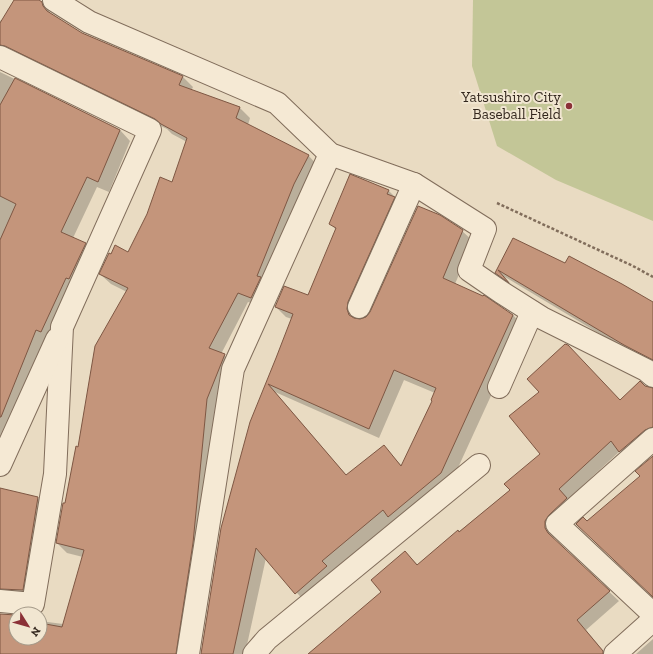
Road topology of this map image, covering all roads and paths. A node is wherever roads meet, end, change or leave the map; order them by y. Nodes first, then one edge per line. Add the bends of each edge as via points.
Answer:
1 (54, 0) edge
2 (0, 57) edge
3 (330, 154) junction
4 (414, 184) junction
5 (497, 203) dead end
6 (653, 277) edge
7 (359, 307) dead end
8 (532, 312) junction
9 (62, 327) junction
10 (653, 376) edge
11 (499, 386) dead end
12 (653, 439) edge
13 (0, 465) edge
14 (479, 465) dead end
15 (0, 601) edge
16 (653, 614) edge
17 (653, 620) edge
18 (188, 654) edge
19 (254, 654) edge
20 (615, 654) edge

1 - 3 street via 89,22 277,103
2 - 9 street via 150,130
3 - 4 street
3 - 18 street via 234,369
4 - 7 street
4 - 8 street via 485,229 469,270
5 - 6 path
8 - 10 street via 646,370
8 - 11 street
9 - 13 street
9 - 15 street via 54,474 33,604
12 - 16 street via 557,524
14 - 19 street via 267,639
17 - 20 street

